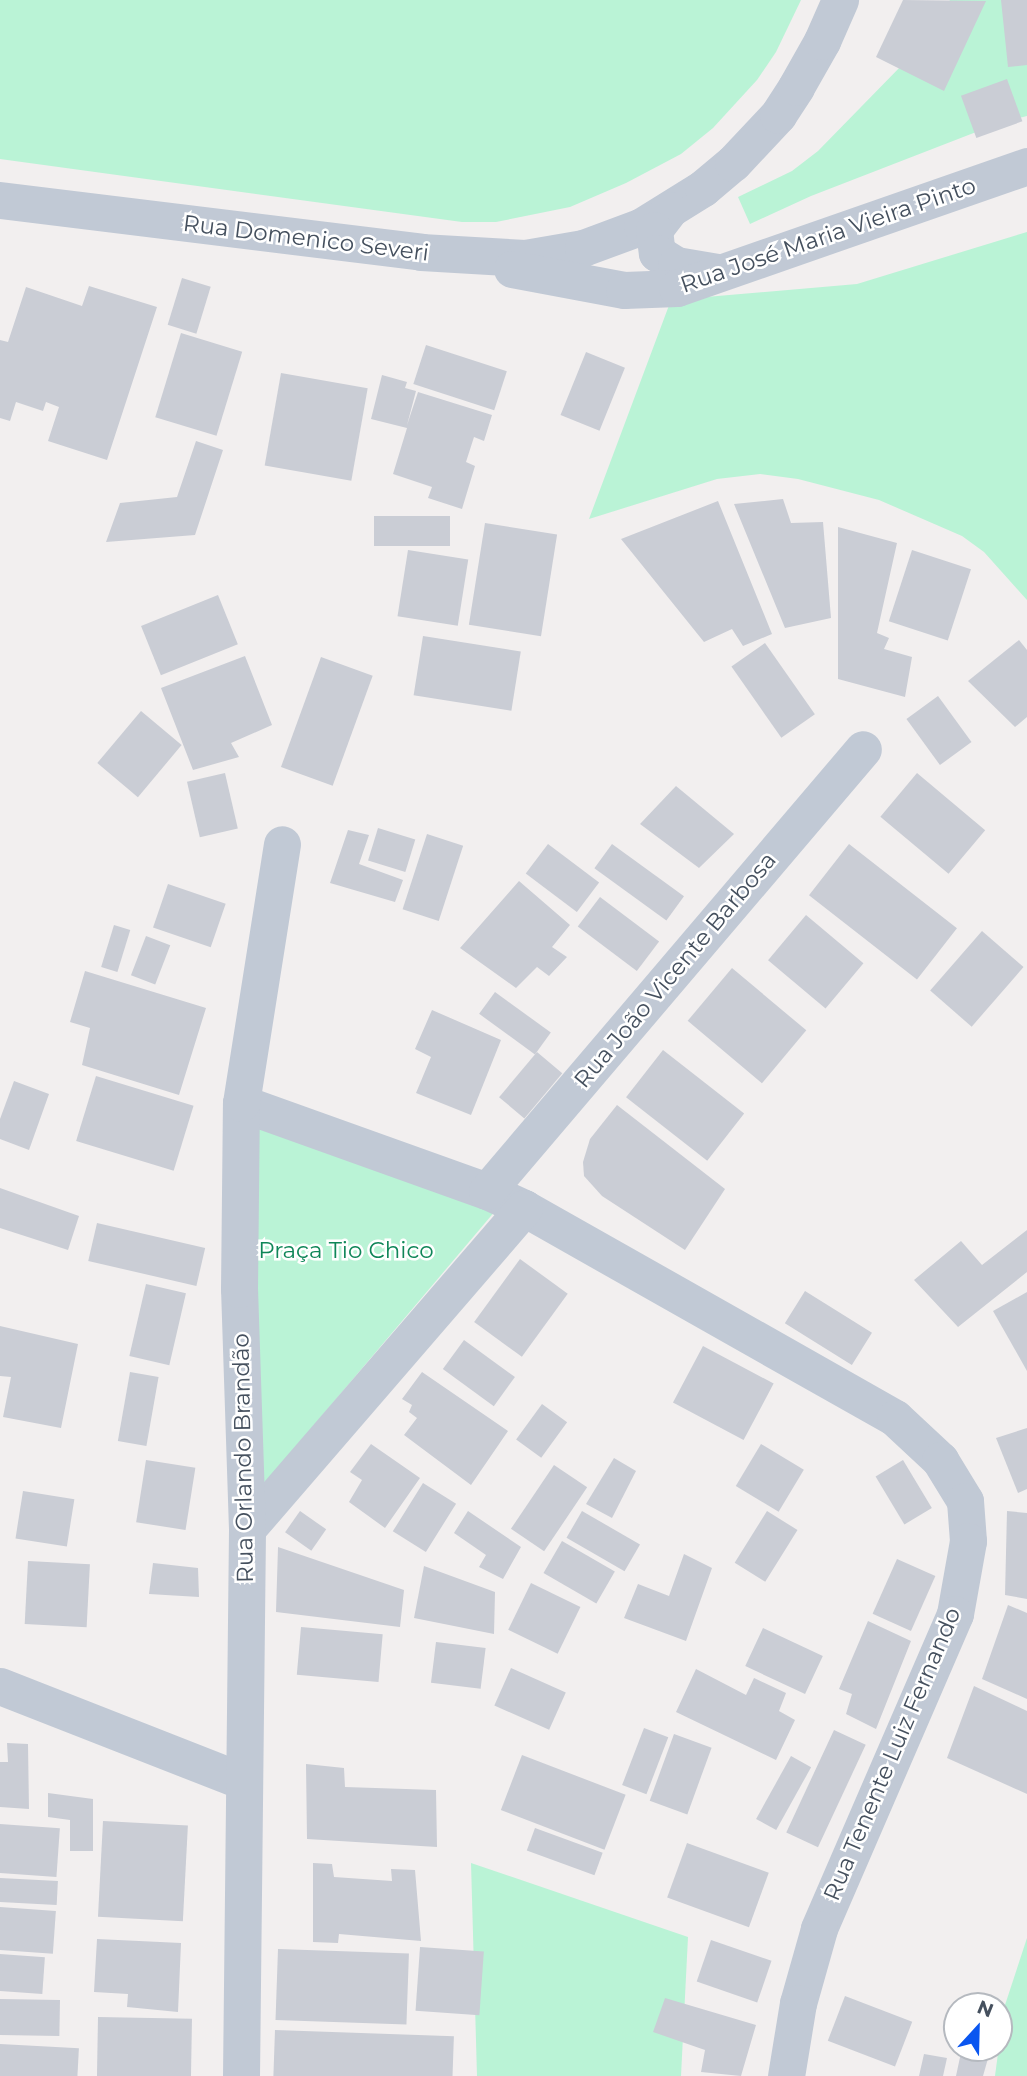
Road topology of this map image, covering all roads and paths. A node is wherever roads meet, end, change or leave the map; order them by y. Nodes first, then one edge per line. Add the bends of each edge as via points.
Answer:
1 (840, 0) edge
2 (1027, 166) edge
3 (0, 200) edge
4 (669, 210) junction
5 (421, 251) junction
6 (725, 273) junction
7 (863, 749) dead end
8 (282, 844) dead end
9 (240, 1103) junction
10 (487, 1191) junction
11 (523, 1208) junction
12 (247, 1529) junction
13 (0, 1686) edge
14 (242, 1781) junction
15 (241, 2076) edge
16 (786, 2076) edge

1 - 4 street, Rua Domenico Severi via 813,59 778,115 733,163
2 - 6 street, Rua José Maria Vieira Pinto
3 - 5 street, Rua Domenico Severi
4 - 5 street, Rua Domenico Severi via 610,239 555,254 525,258
4 - 6 street via 654,230 657,253 676,265
5 - 6 street, Rua José Maria Vieira Pinto via 624,290 677,288
7 - 10 street, Rua João Vicente Barbosa
8 - 9 street, Rua Orlando Brandão
9 - 10 street
9 - 12 street, Rua Orlando Brandão via 239,1289
10 - 11 street
11 - 12 street
11 - 16 street, Rua Tenente Luiz Fernando via 895,1418 940,1461 965,1500 968,1541 955,1614 819,1929 798,2003
12 - 14 street, Rua Orlando Brandão
13 - 14 street
14 - 15 street, Rua Orlando Brandão

